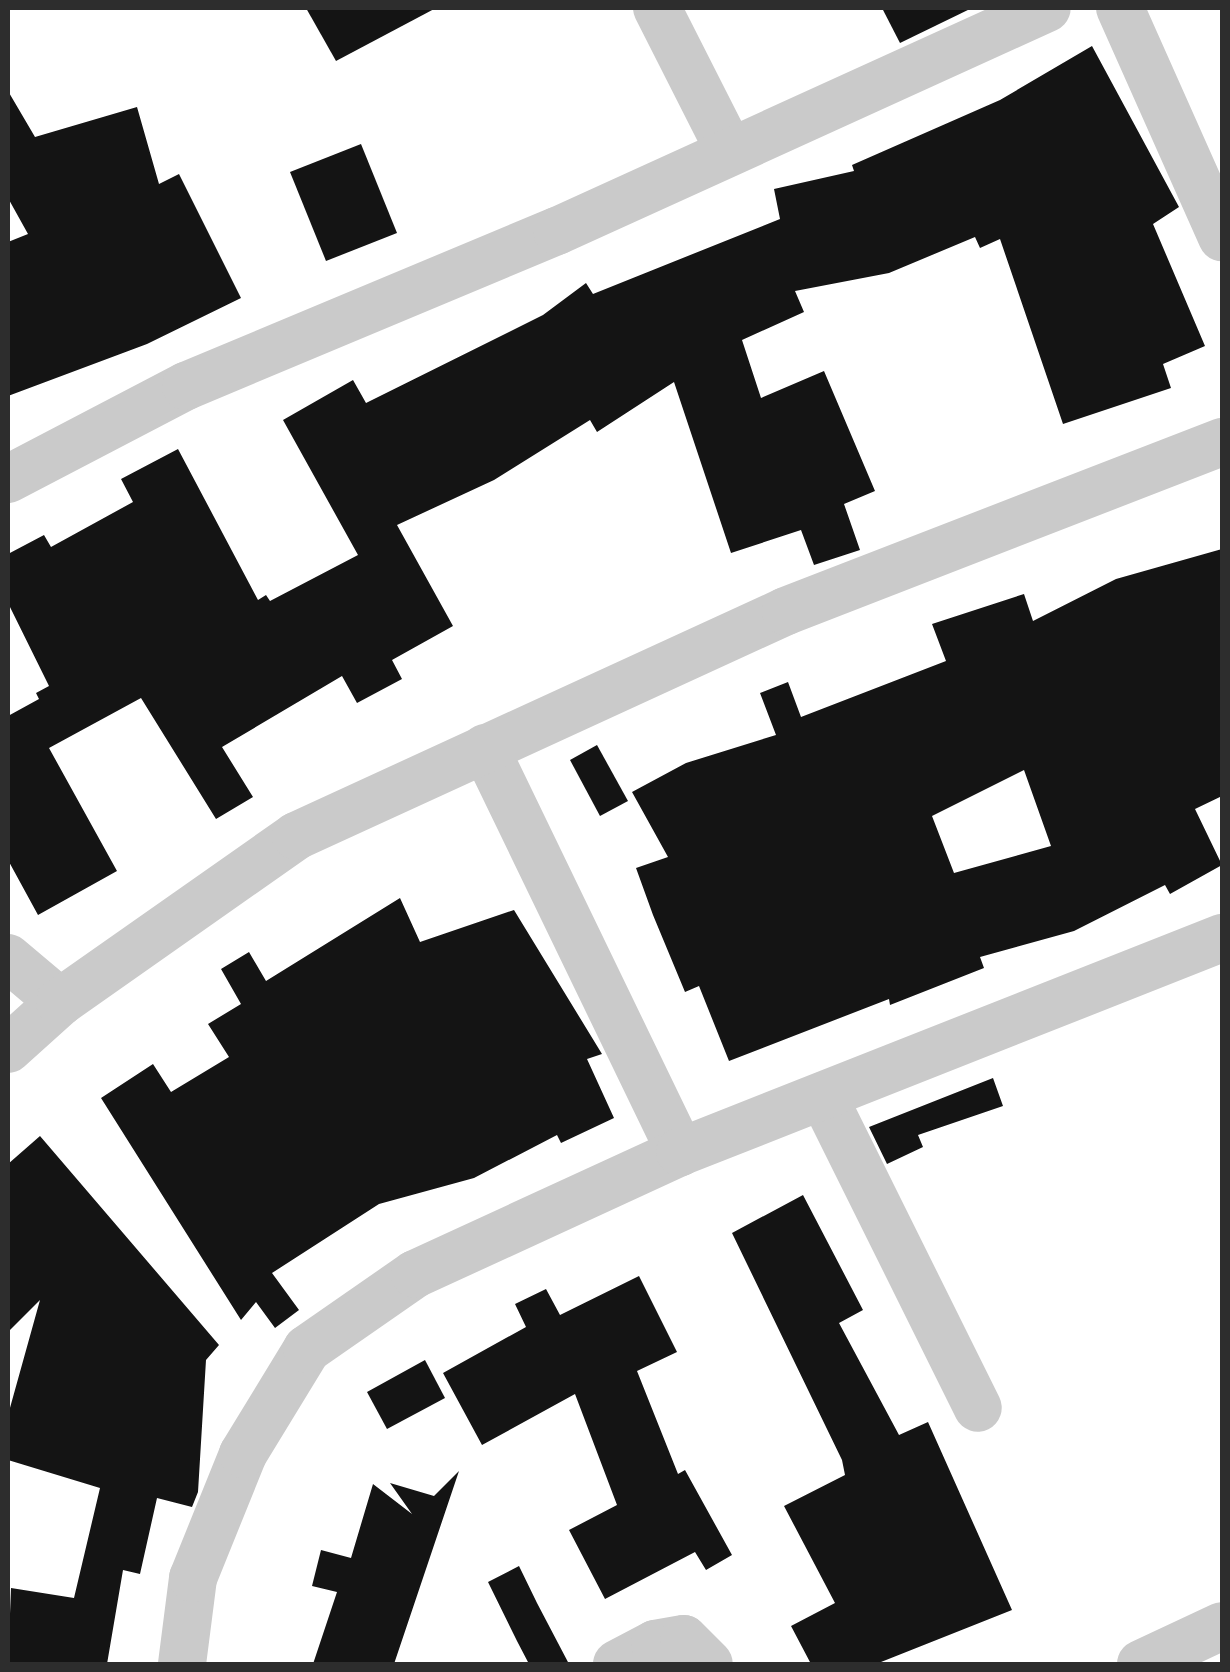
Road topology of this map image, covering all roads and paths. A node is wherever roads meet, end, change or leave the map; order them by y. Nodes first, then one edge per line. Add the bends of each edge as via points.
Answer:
1 (658, 8) edge
2 (1047, 8) edge
3 (1120, 8) edge
4 (730, 152) junction
5 (1222, 237) edge
6 (1222, 442) edge
7 (8, 479) edge
8 (486, 748) junction
9 (1222, 938) edge
10 (8, 958) edge
11 (60, 1002) junction
12 (8, 1048) edge
13 (823, 1096) junction
14 (680, 1152) junction
15 (978, 1408) dead end
16 (1222, 1626) edge
17 (182, 1664) edge
18 (617, 1664) edge
19 (709, 1664) edge
20 (1141, 1664) edge

1 - 4 street
2 - 4 street
3 - 5 street
4 - 7 street via 186,386
6 - 8 street via 786,611
8 - 11 street via 296,836
8 - 14 street
9 - 13 street
10 - 11 street
11 - 12 street
13 - 14 street
13 - 15 street
14 - 17 street via 415,1274 307,1349 242,1454 200,1560
16 - 20 street
18 - 19 street via 684,1638

